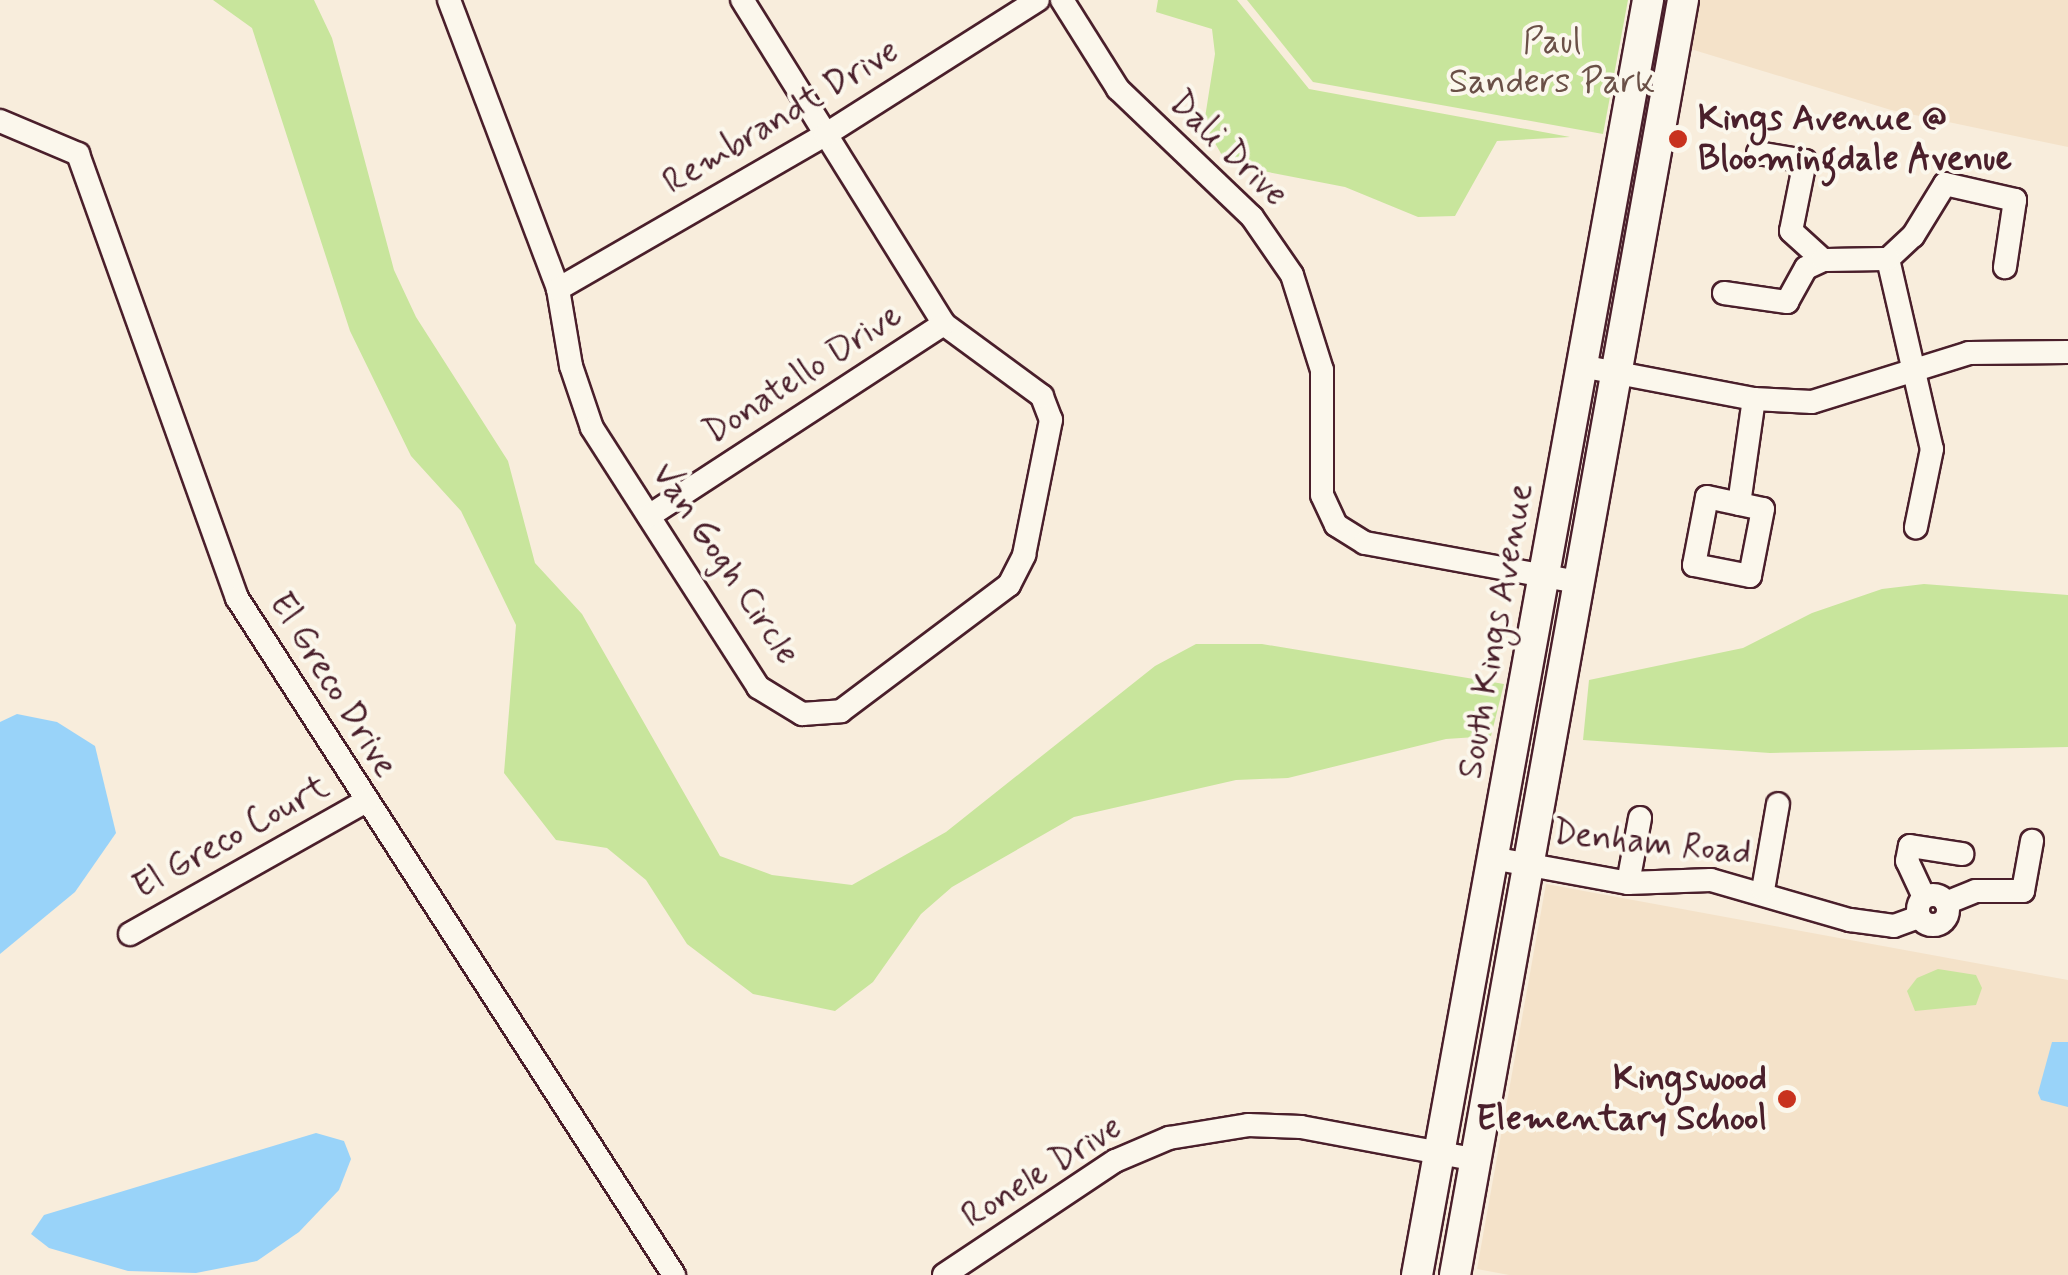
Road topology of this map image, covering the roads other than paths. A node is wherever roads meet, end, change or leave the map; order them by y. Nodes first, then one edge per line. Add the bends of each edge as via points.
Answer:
1 (449, 0) edge
2 (742, 0) edge
3 (1038, 0) edge
4 (1062, 0) edge
5 (1648, 0) edge
6 (1683, 0) edge
7 (0, 121) edge
8 (825, 134) junction
9 (1758, 153) dead end
10 (1888, 259) junction
11 (1823, 260) junction
12 (2005, 267) dead end
13 (558, 289) junction
14 (1724, 294) dead end
15 (944, 324) junction
16 (2068, 352) edge
17 (1581, 366) junction
18 (1915, 367) junction
19 (1616, 373) junction
20 (1754, 399) junction
21 (1739, 504) dead end
22 (648, 516) junction
23 (1916, 528) dead end
24 (1544, 576) junction
25 (1578, 582) junction
26 (366, 801) junction
27 (1778, 804) dead end
28 (1640, 818) dead end
29 (2032, 841) dead end
30 (1962, 854) dead end
31 (1492, 858) junction
32 (1527, 864) junction
33 (1628, 883) junction
34 (1762, 890) junction
35 (1930, 906) junction
36 (130, 934) dead end
37 (1439, 1154) junction
38 (1477, 1160) junction
39 (674, 1275) edge
40 (944, 1275) edge
41 (1416, 1275) edge
42 (1454, 1275) edge

1 - 13 street, Van Gogh Circle
2 - 8 street, Van Gogh Circle
3 - 8 street, Rembrandt Drive
4 - 24 street, Dali Drive via 1118,90 1237,200 1292,275 1322,370 1322,495 1336,525 1365,544
5 - 17 main road, South Kings Avenue
6 - 19 main road, South Kings Avenue
7 - 26 street, El Greco Drive via 78,154 237,598
8 - 13 street, Rembrandt Drive
8 - 15 street, Van Gogh Circle
9 - 11 street via 1805,162 1791,231
10 - 11 street
10 - 12 street via 1913,236 1945,184 2015,200
10 - 18 street
11 - 14 street via 1806,268 1787,302
13 - 22 street, Van Gogh Circle via 571,366 592,428
15 - 22 street, Donatello Drive
15 - 22 street, Van Gogh Circle via 1042,396 1051,420 1024,555 1010,585 841,712 802,714 758,687
16 - 18 street via 1970,353
17 - 19 street
17 - 24 main road, South Kings Avenue
18 - 20 street via 1812,402
18 - 23 street via 1932,450
19 - 20 street
19 - 25 main road, South Kings Avenue
20 - 21 street
24 - 25 street, Dali Drive
24 - 31 main road, South Kings Avenue
25 - 32 main road, South Kings Avenue
26 - 36 street, El Greco Court
26 - 39 street, El Greco Drive
27 - 34 street
28 - 33 street
29 - 35 street, Denham Road via 2024,891 1976,891
30 - 35 street via 1910,846 1907,861
31 - 32 street, Denham Road
31 - 37 main road, South Kings Avenue
32 - 33 street, Denham Road
32 - 38 main road, South Kings Avenue
33 - 34 street, Denham Road via 1711,880
34 - 35 street, Denham Road via 1850,920 1894,926
37 - 38 street, Ronele Drive
37 - 40 street, Ronele Drive via 1274,1125 1169,1138 1114,1161
37 - 41 main road, South Kings Avenue
38 - 42 main road, South Kings Avenue

